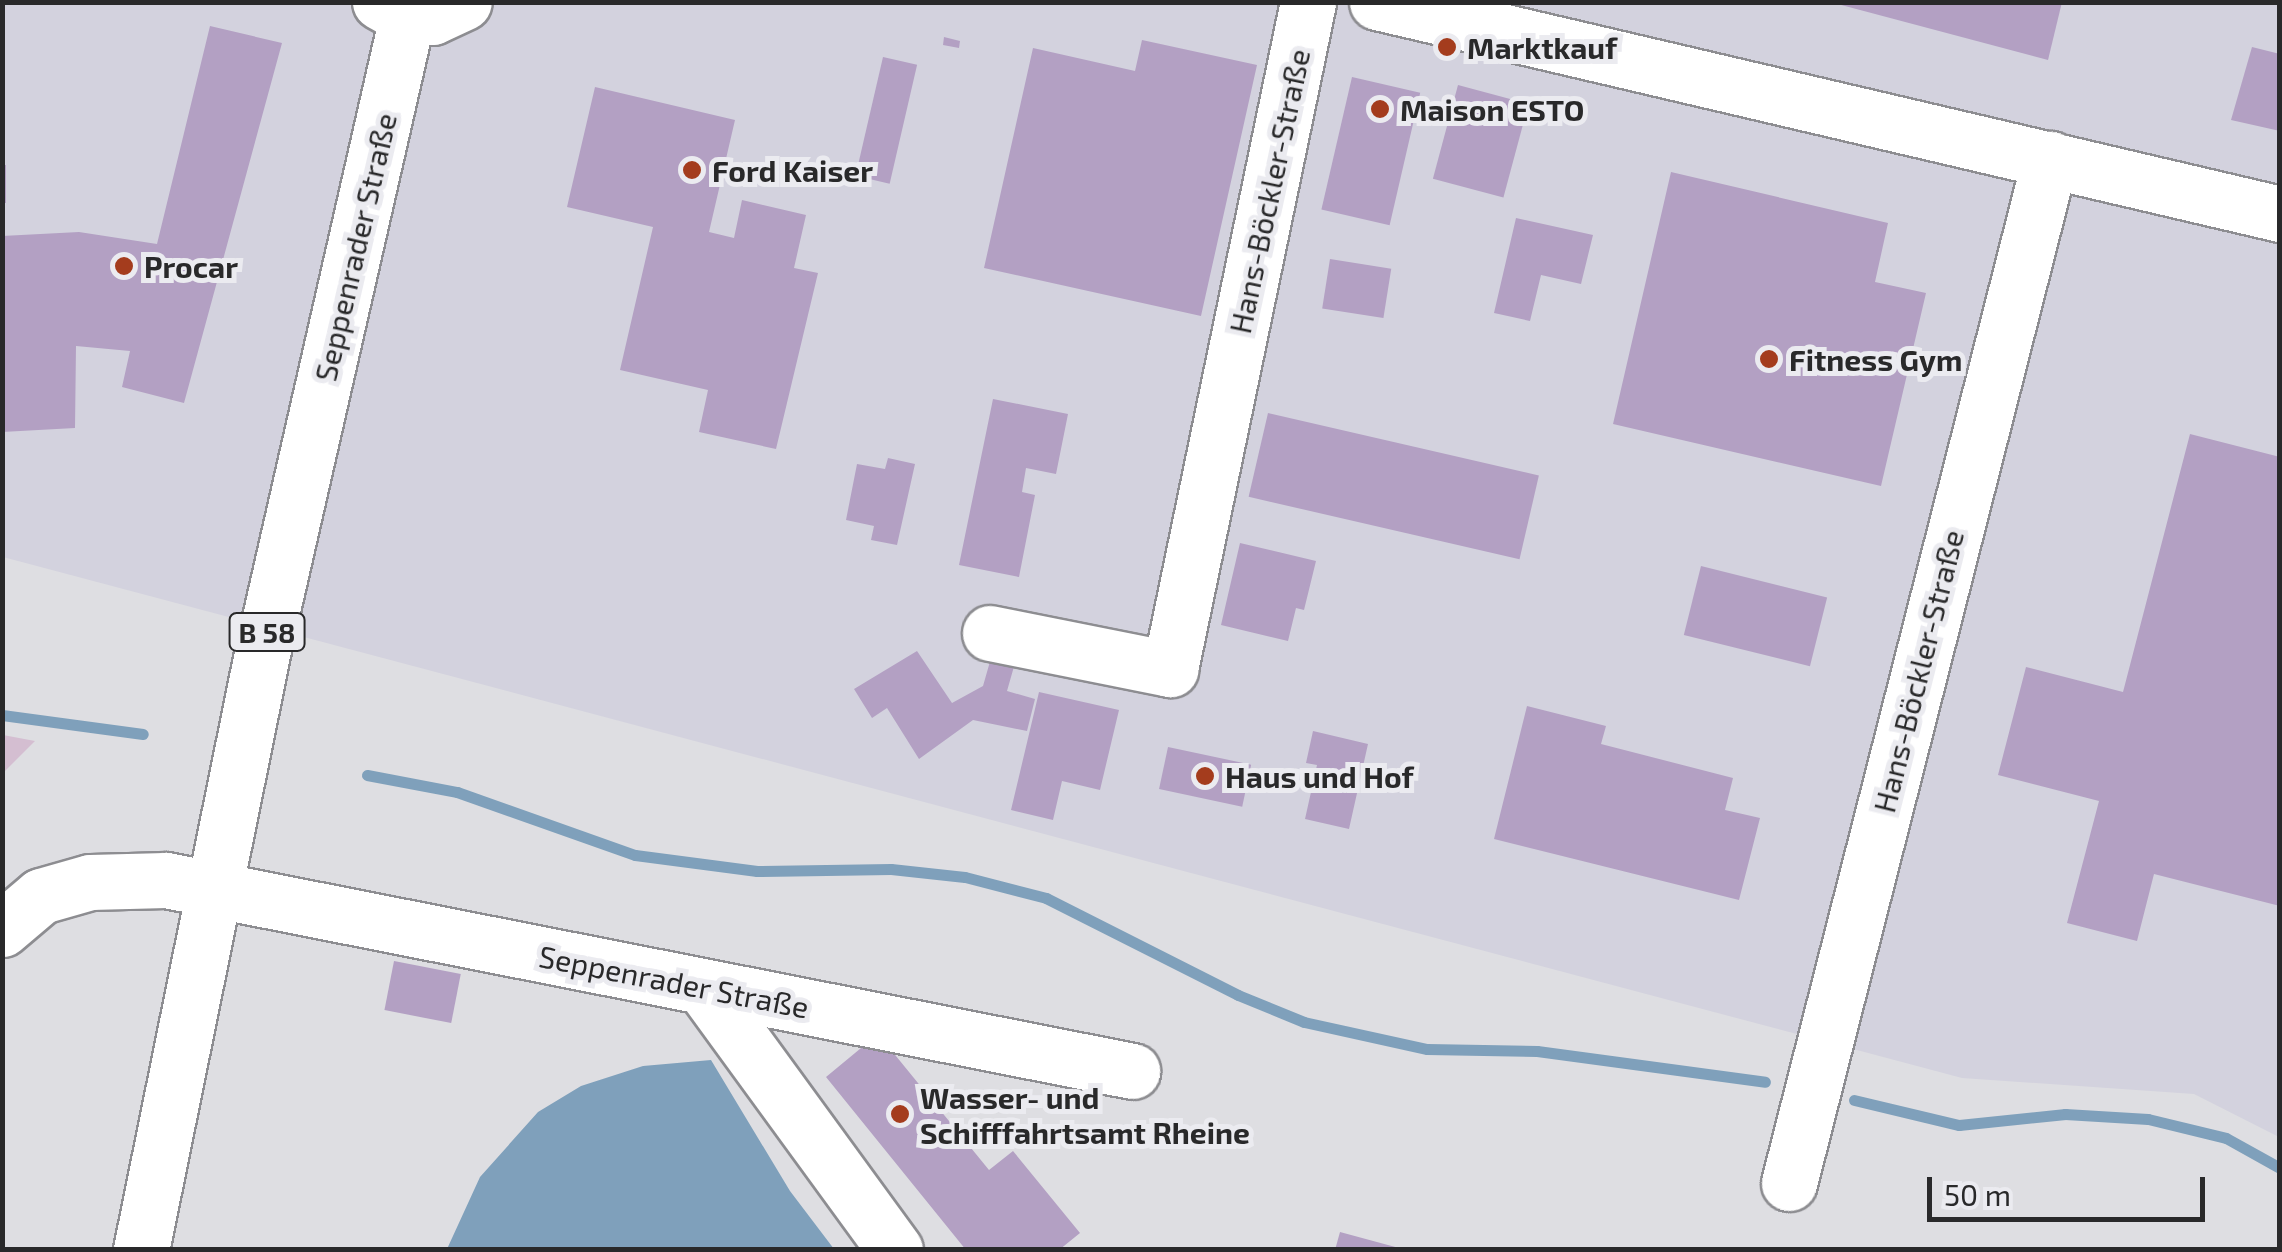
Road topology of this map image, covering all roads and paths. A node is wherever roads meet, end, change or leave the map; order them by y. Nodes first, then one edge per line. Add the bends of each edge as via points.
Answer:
1 (464, 2) edge
2 (1308, 2) edge
3 (1377, 2) edge
4 (394, 10) edge
5 (2050, 159) junction
6 (2280, 214) edge
7 (990, 633) dead end
8 (216, 887) junction
9 (2, 929) edge
10 (704, 988) junction
11 (1132, 1071) dead end
12 (1789, 1183) dead end
13 (141, 1250) edge
14 (896, 1250) edge

1 - 4 street, B 58 via 432,17
2 - 7 street, Hans-Böckler-Straße via 1170,669
3 - 5 street
4 - 8 street, Seppenrader Straße / B 58
5 - 6 street
5 - 12 street, Hans-Böckler-Straße
8 - 9 street via 166,880 90,882 41,896
8 - 10 street, Seppenrader Straße
8 - 13 street, Seppenrader Straße / B 58
10 - 11 street, Seppenrader Straße
10 - 14 street

